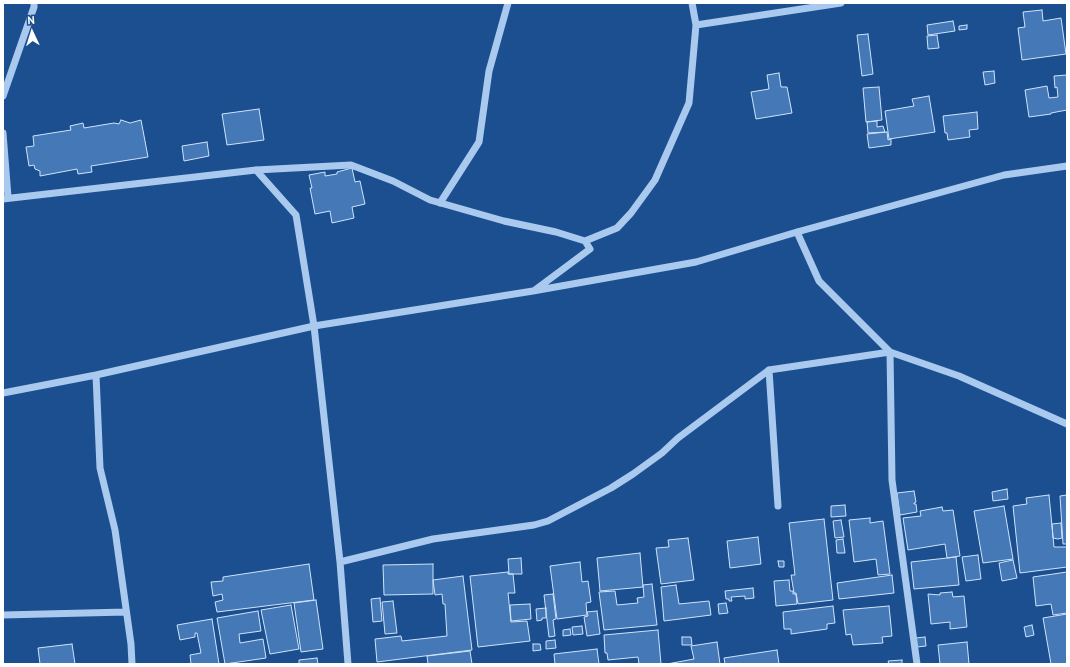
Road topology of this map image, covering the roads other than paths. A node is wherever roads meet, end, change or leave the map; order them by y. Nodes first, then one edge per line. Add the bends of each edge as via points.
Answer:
1 (34, 3) edge
2 (508, 3) edge
3 (692, 3) edge
4 (841, 3) edge
5 (696, 25) junction
6 (3, 96) edge
7 (3, 133) edge
8 (1067, 166) edge
9 (256, 170) junction
10 (6, 198) edge
11 (440, 203) junction
12 (797, 232) junction
13 (585, 241) junction
14 (533, 291) junction
15 (314, 326) junction
16 (890, 352) junction
17 (769, 370) junction
18 (96, 375) junction
19 (3, 393) edge
20 (1067, 424) edge
21 (778, 506) dead end
22 (340, 562) junction
23 (126, 612) junction
24 (3, 615) edge
25 (132, 664) edge
26 (348, 664) edge
27 (918, 664) edge

1 - 6 street
2 - 11 street via 489,71 479,142
3 - 5 street
4 - 5 street
5 - 13 street via 689,104 655,180 617,228
7 - 10 street
8 - 12 street via 1004,175
9 - 10 street
9 - 11 street via 352,165
9 - 15 street via 296,215
11 - 13 street via 504,222 556,232
12 - 14 street via 696,262
12 - 16 street via 819,281
13 - 14 street via 590,249
14 - 15 street
15 - 18 street
15 - 22 street
16 - 17 street
16 - 20 street via 959,376
16 - 27 street via 892,480
17 - 21 street
17 - 22 street via 633,474 548,522 433,539
18 - 19 street
18 - 23 street via 100,468 114,530
22 - 26 street
23 - 24 street
23 - 25 street

